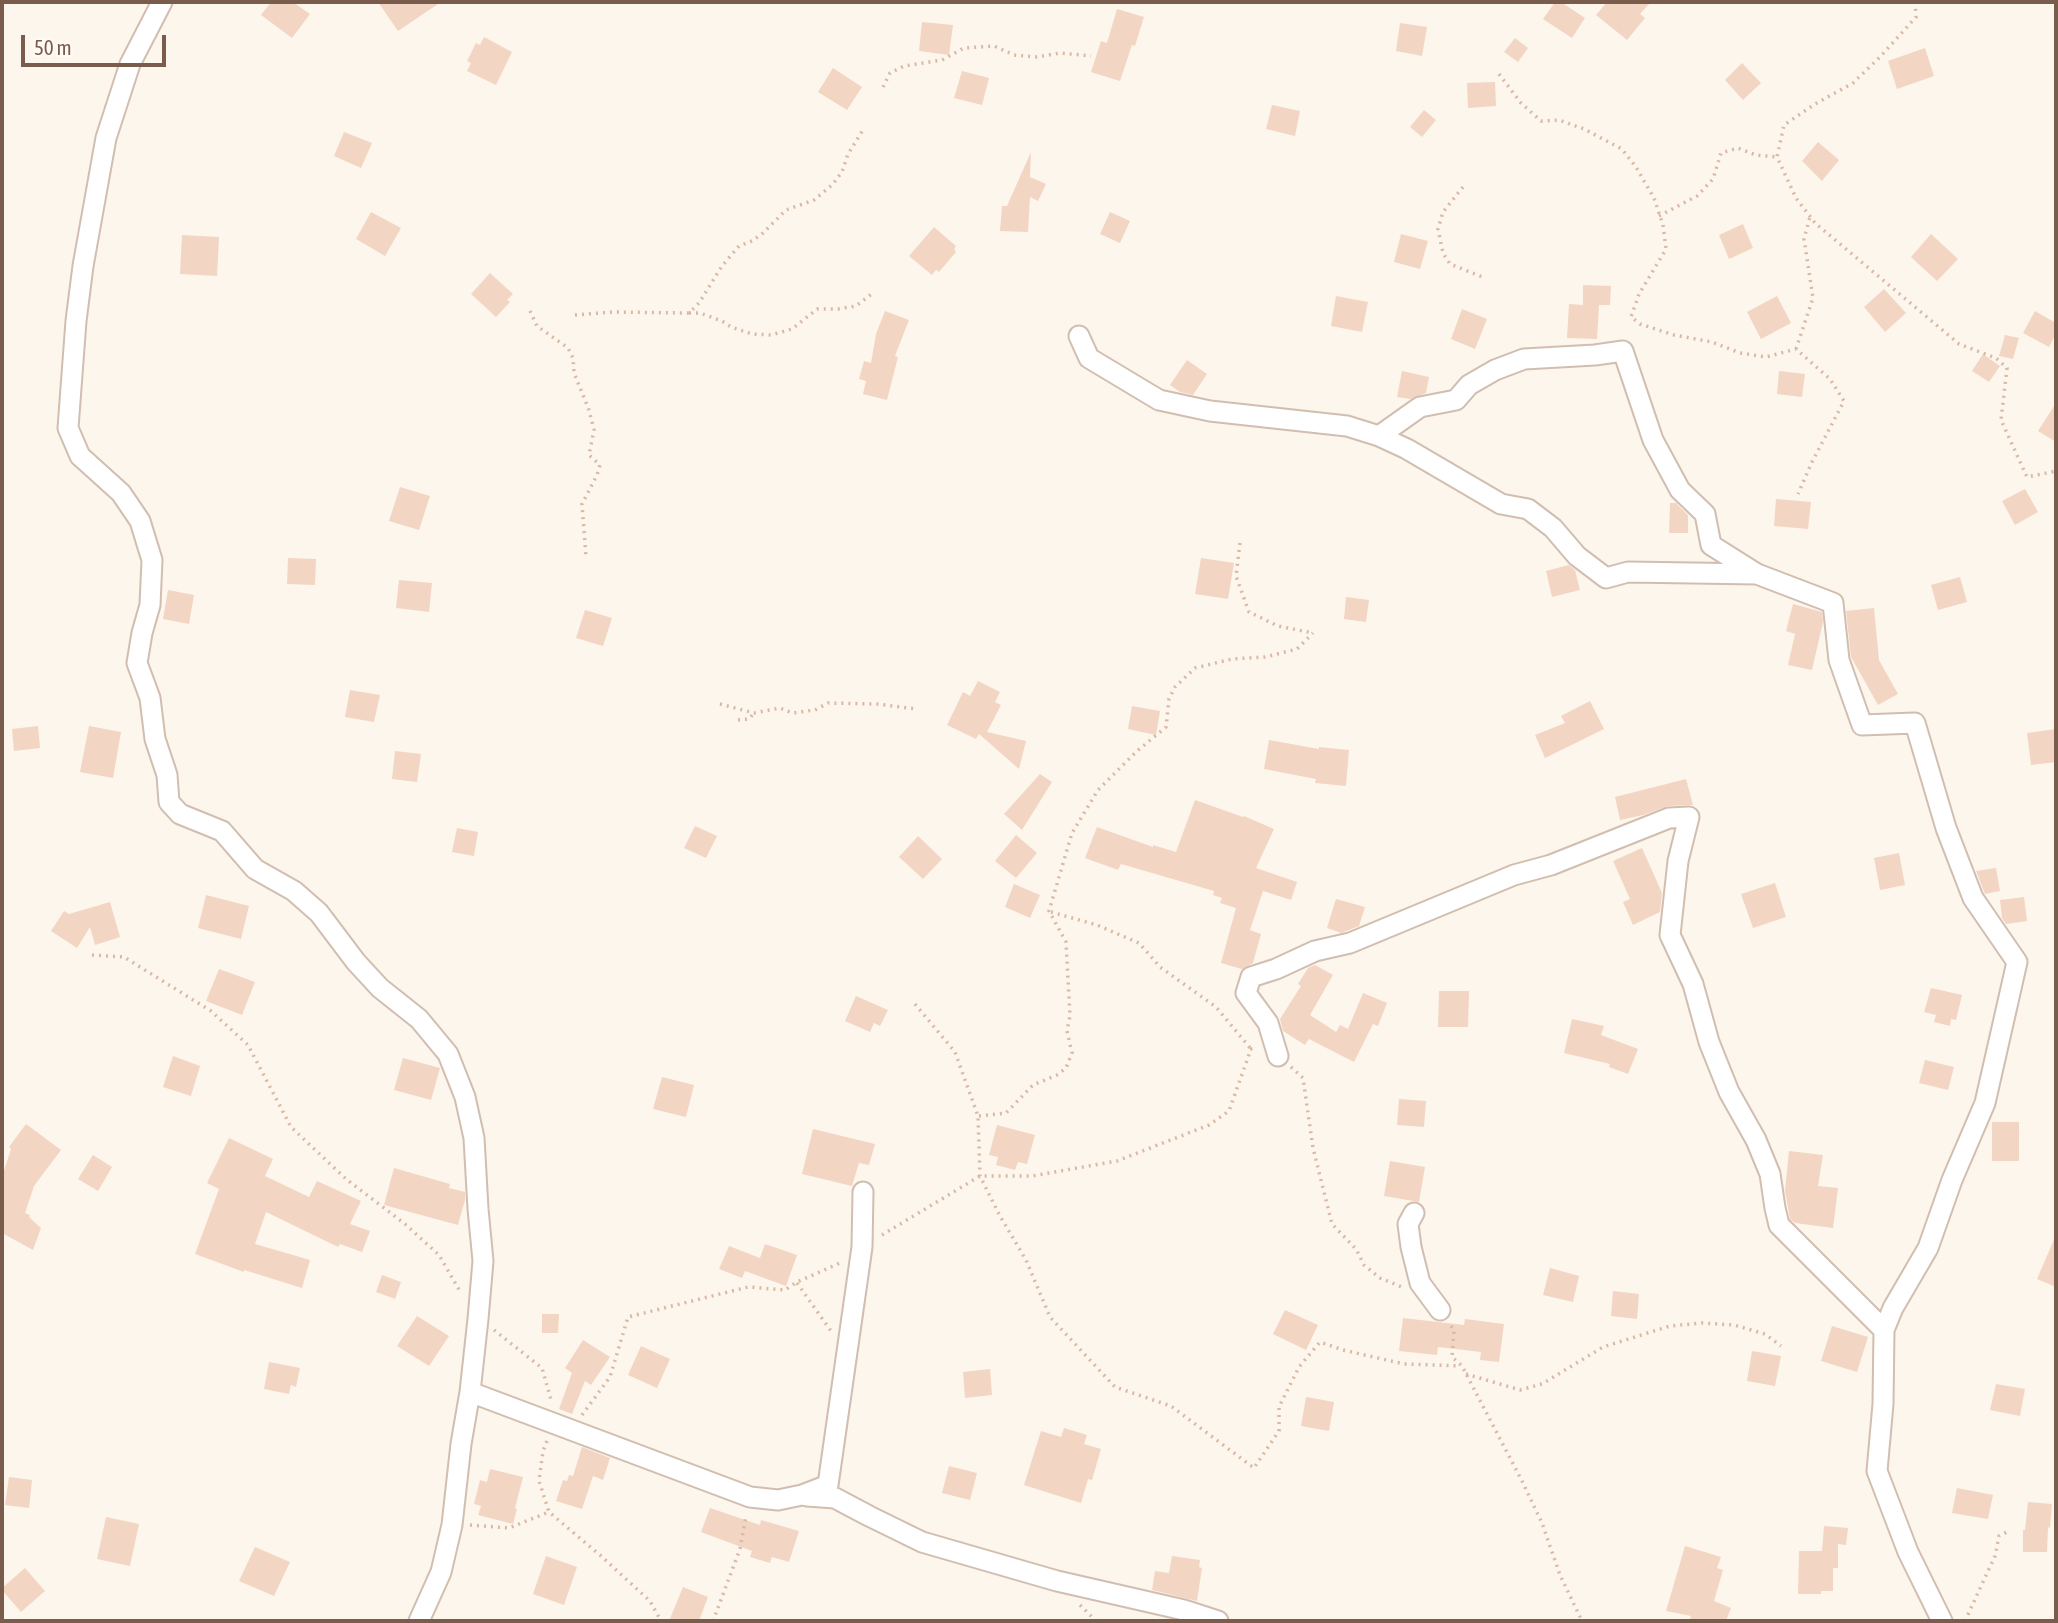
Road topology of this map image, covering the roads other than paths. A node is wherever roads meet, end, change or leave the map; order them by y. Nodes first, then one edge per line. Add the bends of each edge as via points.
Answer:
1 (162, 2) edge
2 (1079, 336) dead end
3 (1379, 436) junction
4 (1757, 574) junction
5 (1278, 1056) road end
6 (863, 1192) dead end
7 (1414, 1213) dead end
8 (1440, 1310) road end
9 (1884, 1331) junction
10 (470, 1392) junction
11 (802, 1495) junction
12 (419, 1621) edge
13 (1218, 1621) edge
14 (1942, 1621) edge

1 - 10 street via 130,64 106,138 83,266 68,428 80,456 121,493 140,521 152,560 150,605 137,663 150,698 169,802 180,814 222,831 255,869 294,891 319,913 380,988 419,1019 448,1054 465,1097 474,1138 483,1262
2 - 3 street via 1089,358 1159,400 1210,411 1347,426
3 - 4 street via 1501,504 1528,509 1606,578 1628,572
3 - 4 street via 1420,407 1456,400 1468,385 1524,359 1623,351 1653,440 1680,490 1705,514 1711,545
4 - 9 street via 1833,603 1839,660 1862,725 1915,723 1973,898 2017,962 1985,1103 1928,1248
5 - 9 street via 1268,1023 1246,993 1251,977 1669,818 1689,817 1678,860 1670,935 1693,984 1728,1092 1770,1174 1779,1225
6 - 11 street via 862,1251 828,1485
7 - 8 street via 1408,1224 1420,1283
9 - 14 street via 1877,1471 1908,1552
10 - 11 street via 750,1497 778,1500
10 - 12 street via 453,1525 441,1572
11 - 13 street via 835,1498 922,1542

